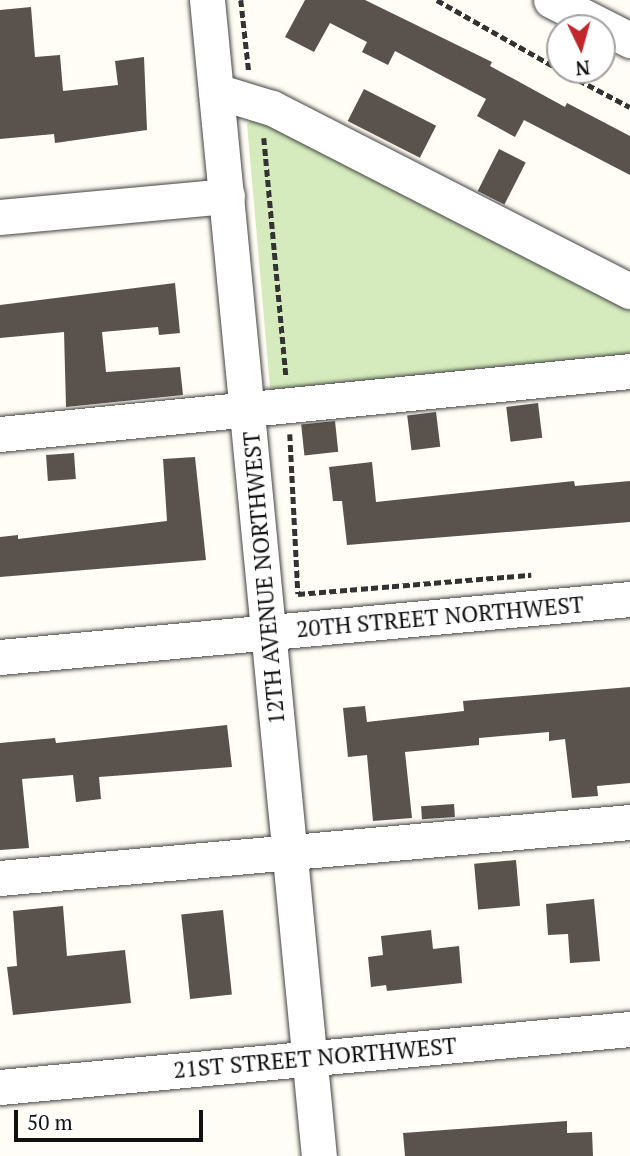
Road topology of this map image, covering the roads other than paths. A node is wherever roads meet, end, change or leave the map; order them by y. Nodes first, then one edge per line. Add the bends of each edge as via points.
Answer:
1 (207, 0) edge
2 (551, 0) edge
3 (630, 40) edge
4 (216, 91) junction
5 (227, 196) junction
6 (0, 216) edge
7 (630, 291) edge
8 (630, 371) edge
9 (249, 411) junction
10 (0, 434) edge
11 (630, 599) edge
12 (267, 633) junction
13 (0, 657) edge
14 (630, 822) edge
15 (289, 852) junction
16 (0, 877) edge
17 (630, 1029) edge
18 (310, 1058) junction
19 (0, 1087) edge
20 (319, 1156) edge

1 - 4 street, 12TH AVENUE NORTHWEST
2 - 3 street
4 - 5 street, 12TH AVENUE NORTHWEST
4 - 7 street via 261,104
5 - 6 street
5 - 9 street, 12TH AVENUE NORTHWEST
8 - 9 street
9 - 10 street
9 - 12 street, 12TH AVENUE NORTHWEST
11 - 12 street, 20TH STREET NORTHWEST
12 - 13 street, 20TH STREET NORTHWEST
12 - 15 street, 12TH AVENUE NORTHWEST
14 - 15 street
15 - 16 street
15 - 18 street, 12TH AVENUE NORTHWEST
17 - 18 street, 21ST STREET NORTHWEST
18 - 19 street, 21ST STREET NORTHWEST
18 - 20 street, 12TH AVENUE NORTHWEST

